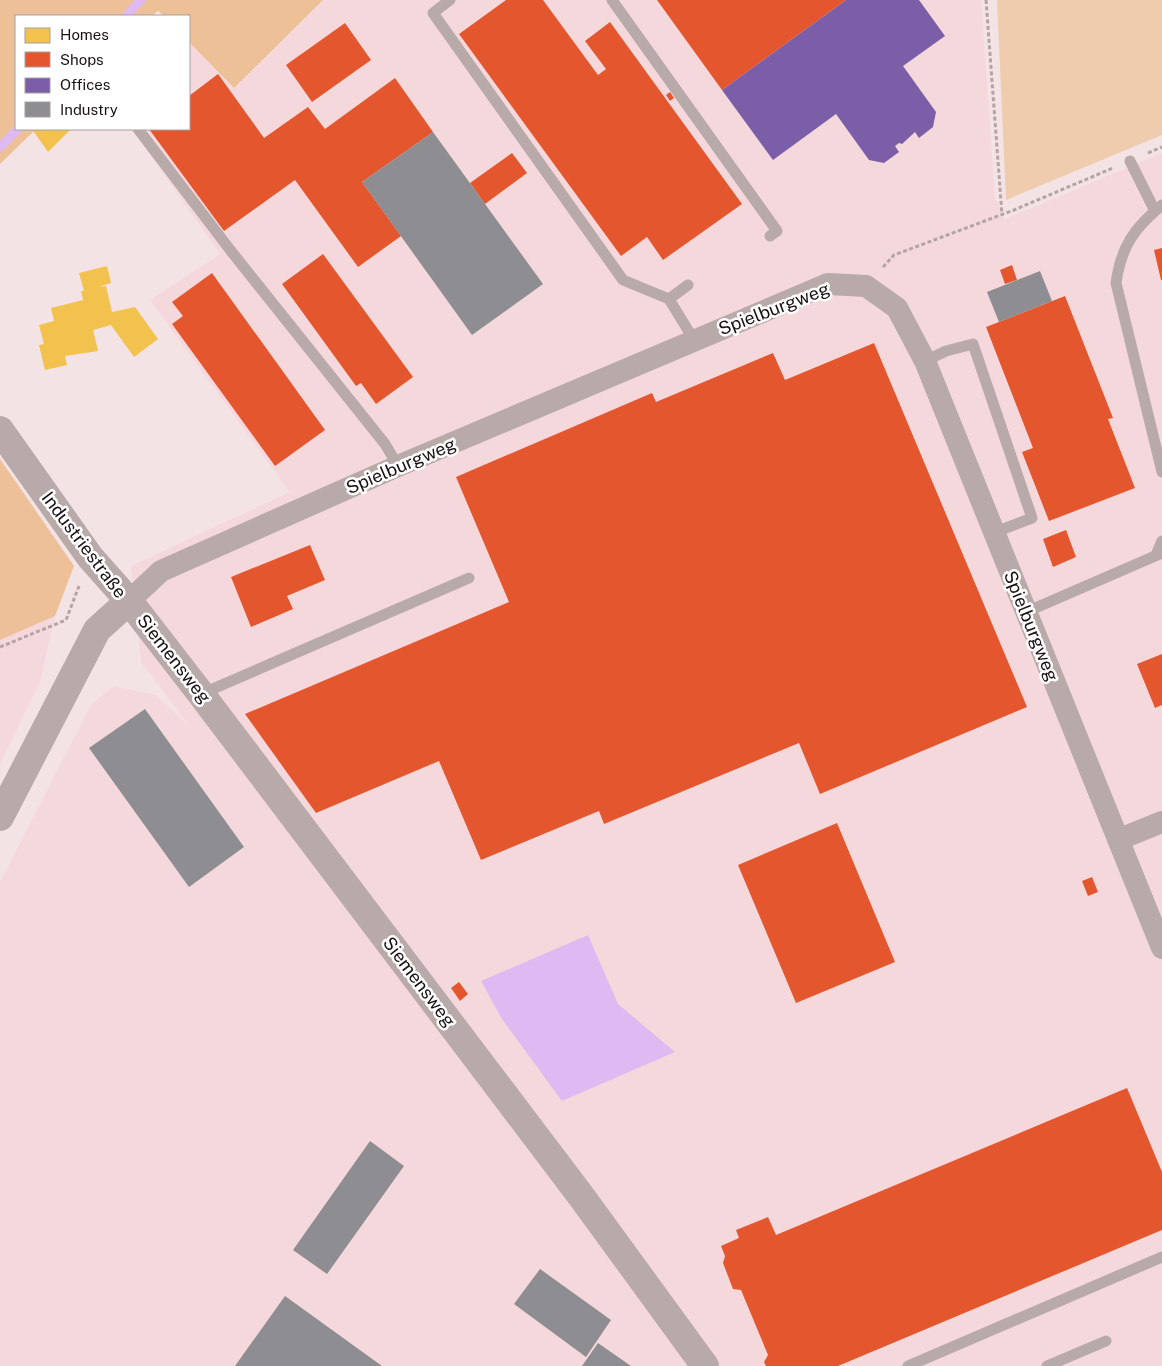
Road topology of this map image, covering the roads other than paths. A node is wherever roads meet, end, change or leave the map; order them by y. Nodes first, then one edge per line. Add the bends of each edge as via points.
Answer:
1 (450, 0) edge
2 (612, 0) edge
3 (139, 130) edge
4 (1130, 161) road end
5 (1159, 208) edge
6 (770, 236) dead end
7 (688, 285) dead end
8 (670, 298) junction
9 (694, 340) junction
10 (925, 361) junction
11 (0, 430) edge
12 (398, 466) junction
13 (1162, 472) edge
14 (993, 533) junction
15 (1162, 541) edge
16 (1159, 554) edge
17 (469, 578) dead end
18 (129, 601) junction
19 (1026, 612) junction
20 (201, 694) junction
21 (0, 817) edge
22 (1162, 822) edge
23 (1120, 839) junction
24 (1162, 948) edge
25 (1162, 1257) edge
26 (1106, 1341) dead end
27 (705, 1366) edge
28 (908, 1366) edge
29 (1047, 1366) edge

1 - 8 lane via 433,13 623,280
2 - 6 lane via 777,231
3 - 12 lane via 385,444
4 - 5 lane
5 - 13 lane via 1143,221 1128,241 1118,265 1116,283
7 - 8 lane
8 - 9 lane
9 - 10 street, Spielburgweg via 828,284 866,286 897,308
9 - 12 street, Spielburgweg
10 - 14 street, Spielburgweg
10 - 14 lane via 973,344 1032,518
11 - 18 street, Industriestraße via 90,557
12 - 18 street, Spielburgweg via 160,571
14 - 19 street, Spielburgweg
15 - 16 lane
16 - 19 lane
17 - 20 lane
18 - 20 street, Siemensweg
18 - 21 street, Industriestraße via 97,630
19 - 23 street, Spielburgweg
20 - 27 street, Siemensweg via 582,1196
22 - 23 street
23 - 24 street, Spielburgweg
25 - 28 lane
26 - 29 lane

